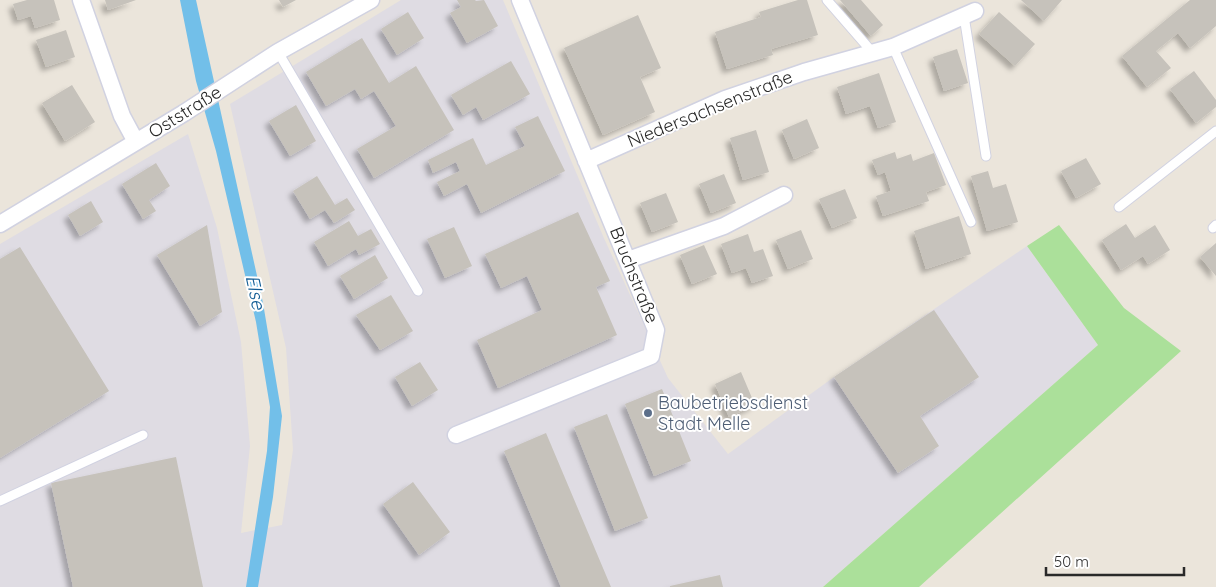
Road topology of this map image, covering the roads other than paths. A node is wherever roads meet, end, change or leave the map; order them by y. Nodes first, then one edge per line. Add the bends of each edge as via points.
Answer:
1 (81, 0) edge
2 (371, 0) edge
3 (520, 0) edge
4 (826, 0) edge
5 (344, 7) edge
6 (969, 14) joint
7 (893, 48) junction
8 (278, 52) junction
9 (873, 53) junction
10 (1216, 131) edge
11 (136, 142) junction
12 (986, 156) dead end
13 (586, 161) junction
14 (784, 195) dead end
15 (1119, 207) dead end
16 (971, 222) dead end
17 (0, 224) edge
18 (628, 260) junction
19 (418, 291) dead end
20 (143, 435) dead end
21 (456, 435) dead end
22 (0, 501) edge

1 - 11 street via 122,116
2 - 5 street, Oststraße
3 - 13 street, Bruchstraße
4 - 9 lane
5 - 8 street, Oststraße
6 - 7 street, Niedersachsenstraße
6 - 12 lane, Niedersachsenstraße
7 - 9 street, Niedersachsenstraße
7 - 16 lane
8 - 11 street, Oststraße
8 - 19 lane
9 - 13 street, Niedersachsenstraße via 726,99
10 - 15 lane
11 - 17 street, Oststraße
13 - 18 street, Bruchstraße
14 - 18 street via 724,226
18 - 21 street, Bruchstraße via 656,330 651,356
20 - 22 lane

